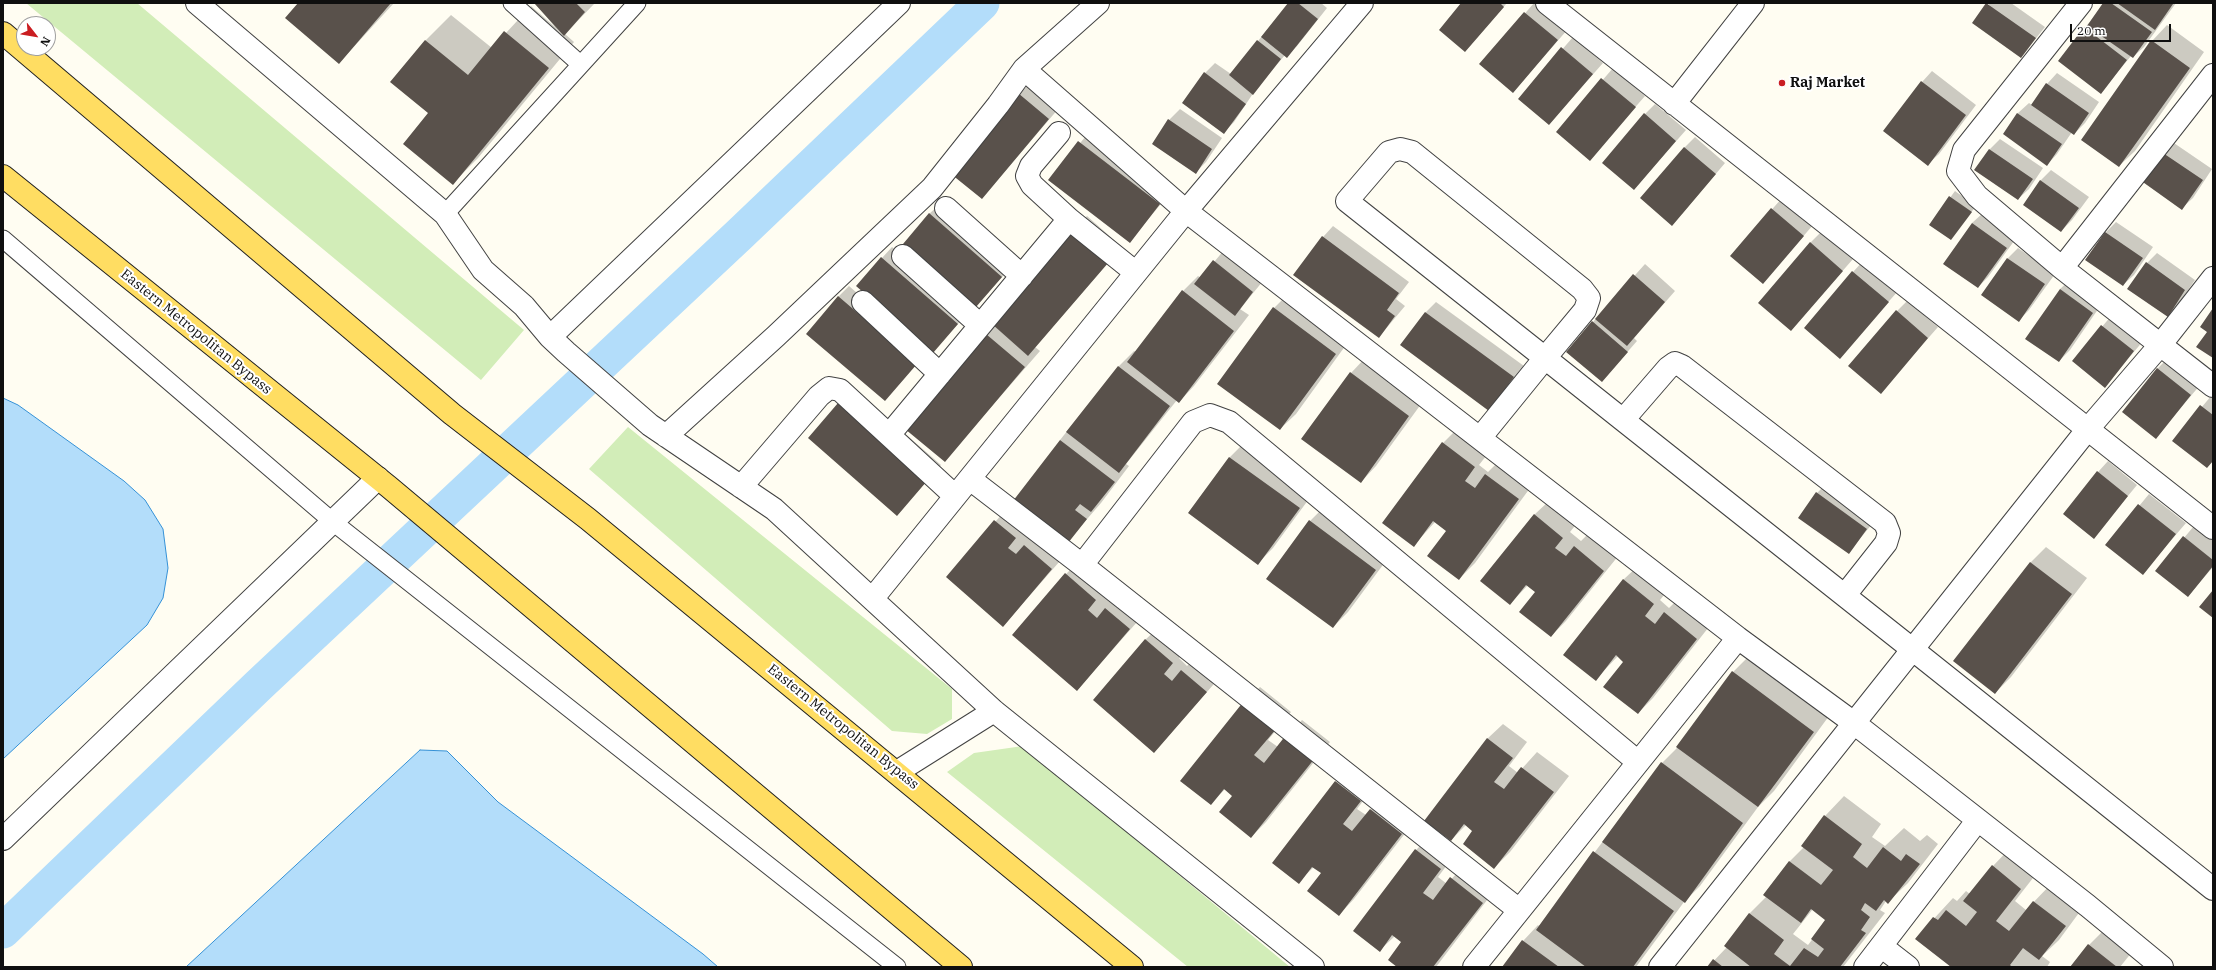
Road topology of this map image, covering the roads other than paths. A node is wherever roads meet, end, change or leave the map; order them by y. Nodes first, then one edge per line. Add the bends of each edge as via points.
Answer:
1 (197, 3) edge
2 (512, 3) edge
3 (637, 3) edge
4 (899, 3) edge
5 (1098, 3) edge
6 (1362, 3) edge
7 (1547, 3) edge
8 (1753, 3) edge
9 (2081, 3) edge
10 (3, 32) edge
11 (580, 64) junction
12 (1024, 69) junction
13 (2213, 75) edge
14 (1674, 104) junction
15 (1059, 133) dead end
16 (3, 176) edge
17 (946, 208) dead end
18 (1186, 211) junction
19 (445, 214) junction
20 (1069, 219) junction
21 (3, 239) edge
22 (903, 256) dead end
23 (2062, 268) junction
24 (1135, 272) junction
25 (1022, 276) junction
26 (2213, 278) edge
27 (863, 302) dead end
28 (980, 325) junction
29 (550, 337) junction
30 (2161, 344) junction
31 (1545, 358) junction
32 (940, 374) junction
33 (2213, 386) edge
34 (1623, 420) junction
35 (2087, 430) junction
36 (658, 431) junction
37 (889, 435) junction
38 (1480, 438) junction
39 (970, 479) junction
40 (384, 483) junction
41 (741, 487) junction
42 (955, 496) junction
43 (334, 523) junction
44 (2213, 528) edge
45 (1082, 566) junction
46 (1844, 596) junction
47 (873, 598) junction
48 (1738, 638) junction
49 (1912, 649) junction
50 (994, 711) junction
51 (1854, 723) junction
52 (1638, 762) junction
53 (897, 772) junction
54 (1978, 821) junction
55 (3, 839) edge
56 (2213, 888) edge
57 (1519, 910) junction
58 (1881, 946) junction
59 (897, 967) edge
60 (961, 967) edge
61 (1132, 967) edge
62 (1313, 967) edge
63 (1474, 967) edge
64 (1660, 967) edge
65 (1865, 967) edge
66 (1908, 967) edge
67 (2162, 967) edge

1 - 19 street
2 - 11 lane
3 - 11 lane
4 - 29 street
5 - 12 street
6 - 18 street
7 - 14 street
8 - 14 street
9 - 23 street via 1964,150 1958,171 1977,196
10 - 53 main road, Eastern Metropolitan Bypass via 452,414 588,519
11 - 19 lane
12 - 18 street
12 - 36 street via 932,188 776,336
13 - 23 street
14 - 35 street
15 - 20 street via 1031,166 1027,176 1032,185
16 - 40 main road, Eastern Metropolitan Bypass
17 - 25 street
18 - 24 street
18 - 38 street
19 - 29 street via 483,270 524,306
20 - 24 street
20 - 25 street
21 - 43 lane
22 - 28 street
23 - 30 street
24 - 39 street
25 - 28 street
26 - 30 street
27 - 32 street
28 - 32 street
29 - 36 street
30 - 33 street
30 - 35 street
31 - 31 street via 1347,201 1389,152 1400,148 1412,152 1582,289 1589,298 1585,310
31 - 34 street
31 - 38 street
32 - 37 street
34 - 46 street
34 - 46 street via 1675,363 1885,523 1888,533 1886,543
35 - 44 street
35 - 49 street
36 - 41 street
37 - 41 street via 840,390 829,388 819,396
37 - 42 street
38 - 48 street
39 - 42 street
39 - 45 street
40 - 43 street
40 - 60 main road, Eastern Metropolitan Bypass
41 - 47 street via 774,509
42 - 47 street
43 - 55 street
43 - 59 lane
45 - 52 street via 1193,422 1210,415 1229,422
45 - 57 street
46 - 49 street
47 - 50 street
48 - 51 street
48 - 52 street
49 - 51 street
49 - 56 street
50 - 53 street
50 - 62 street
51 - 54 street
51 - 64 street
52 - 57 street
53 - 61 main road, Eastern Metropolitan Bypass
54 - 58 street
54 - 67 street
57 - 63 street
58 - 65 street
58 - 66 street

